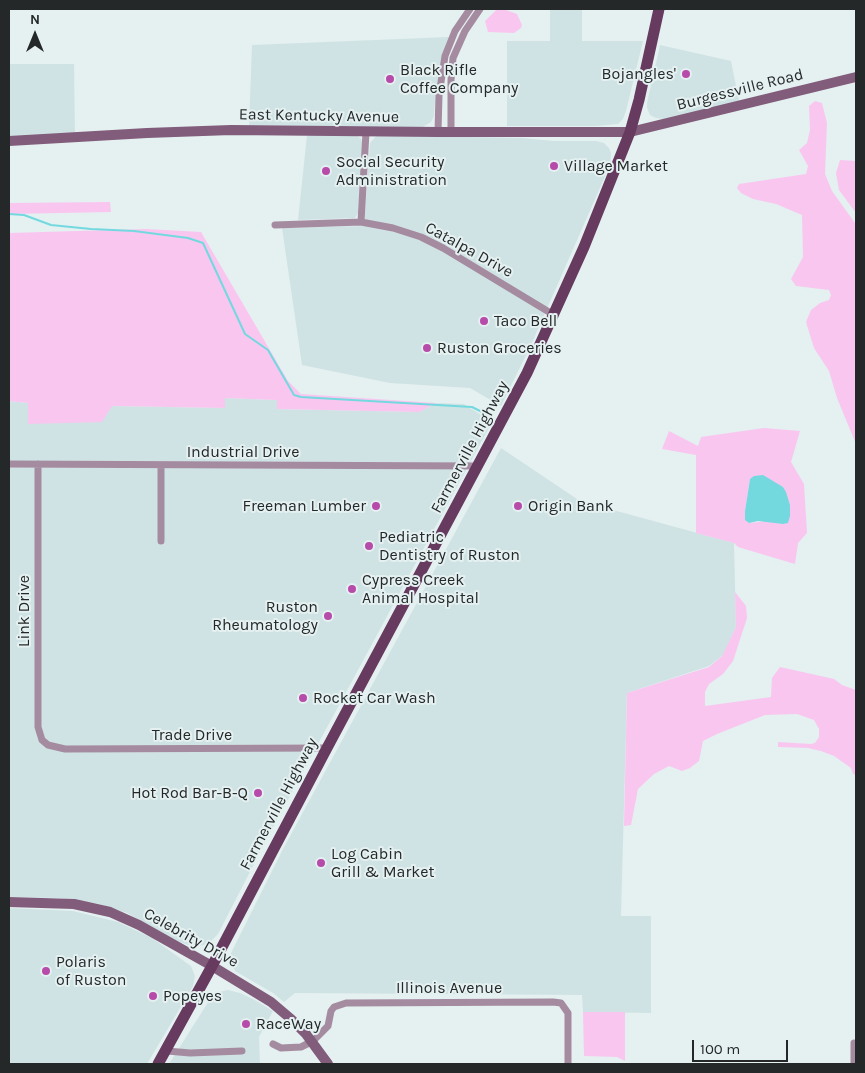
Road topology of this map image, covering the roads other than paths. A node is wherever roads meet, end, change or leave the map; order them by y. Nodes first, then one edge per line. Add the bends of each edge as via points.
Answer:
1 (470, 9) edge
2 (480, 9) edge
3 (659, 9) edge
4 (452, 38) junction
5 (459, 42) junction
6 (856, 77) edge
7 (366, 132) junction
8 (438, 132) junction
9 (451, 132) junction
10 (630, 132) junction
11 (9, 141) edge
12 (361, 222) junction
13 (275, 225) dead end
14 (554, 315) junction
15 (9, 464) edge
16 (38, 464) junction
17 (161, 465) junction
18 (478, 466) junction
19 (161, 541) dead end
20 (57, 748) joint
21 (327, 748) junction
22 (9, 902) edge
23 (212, 966) junction
24 (313, 1041) junction
25 (854, 1043) dead end
26 (274, 1044) dead end
27 (167, 1051) junction
28 (242, 1052) dead end
29 (158, 1064) edge
30 (328, 1064) edge
31 (568, 1064) edge
32 (854, 1064) edge

1 - 4 street
2 - 5 street
3 - 10 main road, Farmerville Highway
4 - 5 street
4 - 8 street via 442,74
5 - 9 street via 451,75
6 - 10 street, Burgessville Road
7 - 8 street, East Kentucky Avenue
7 - 11 street, East Kentucky Avenue via 231,130
7 - 12 street
8 - 9 street, East Kentucky Avenue
9 - 10 street, East Kentucky Avenue
10 - 14 main road, Farmerville Highway
12 - 13 street, Catalpa Drive
12 - 14 street, Catalpa Drive via 421,237
14 - 18 main road, Farmerville Highway
15 - 16 street, Industrial Drive
16 - 17 street, Industrial Drive
16 - 20 street, Link Drive via 38,727 42,740
17 - 18 street, Industrial Drive
17 - 19 street
18 - 21 main road, Farmerville Highway
20 - 21 street, Trade Drive
21 - 23 main road, Farmerville Highway
22 - 23 street, Celebrity Drive via 74,904 110,912
23 - 24 street, Celebrity Drive via 271,1002
23 - 27 main road, Farmerville Highway
24 - 26 street via 301,1047 280,1048
24 - 30 street, Celebrity Drive
24 - 31 street, Illinois Avenue via 328,1026 336,1005 357,1002 550,1001 561,1003 568,1013
25 - 32 street
27 - 28 street
27 - 29 main road, Farmerville Highway

